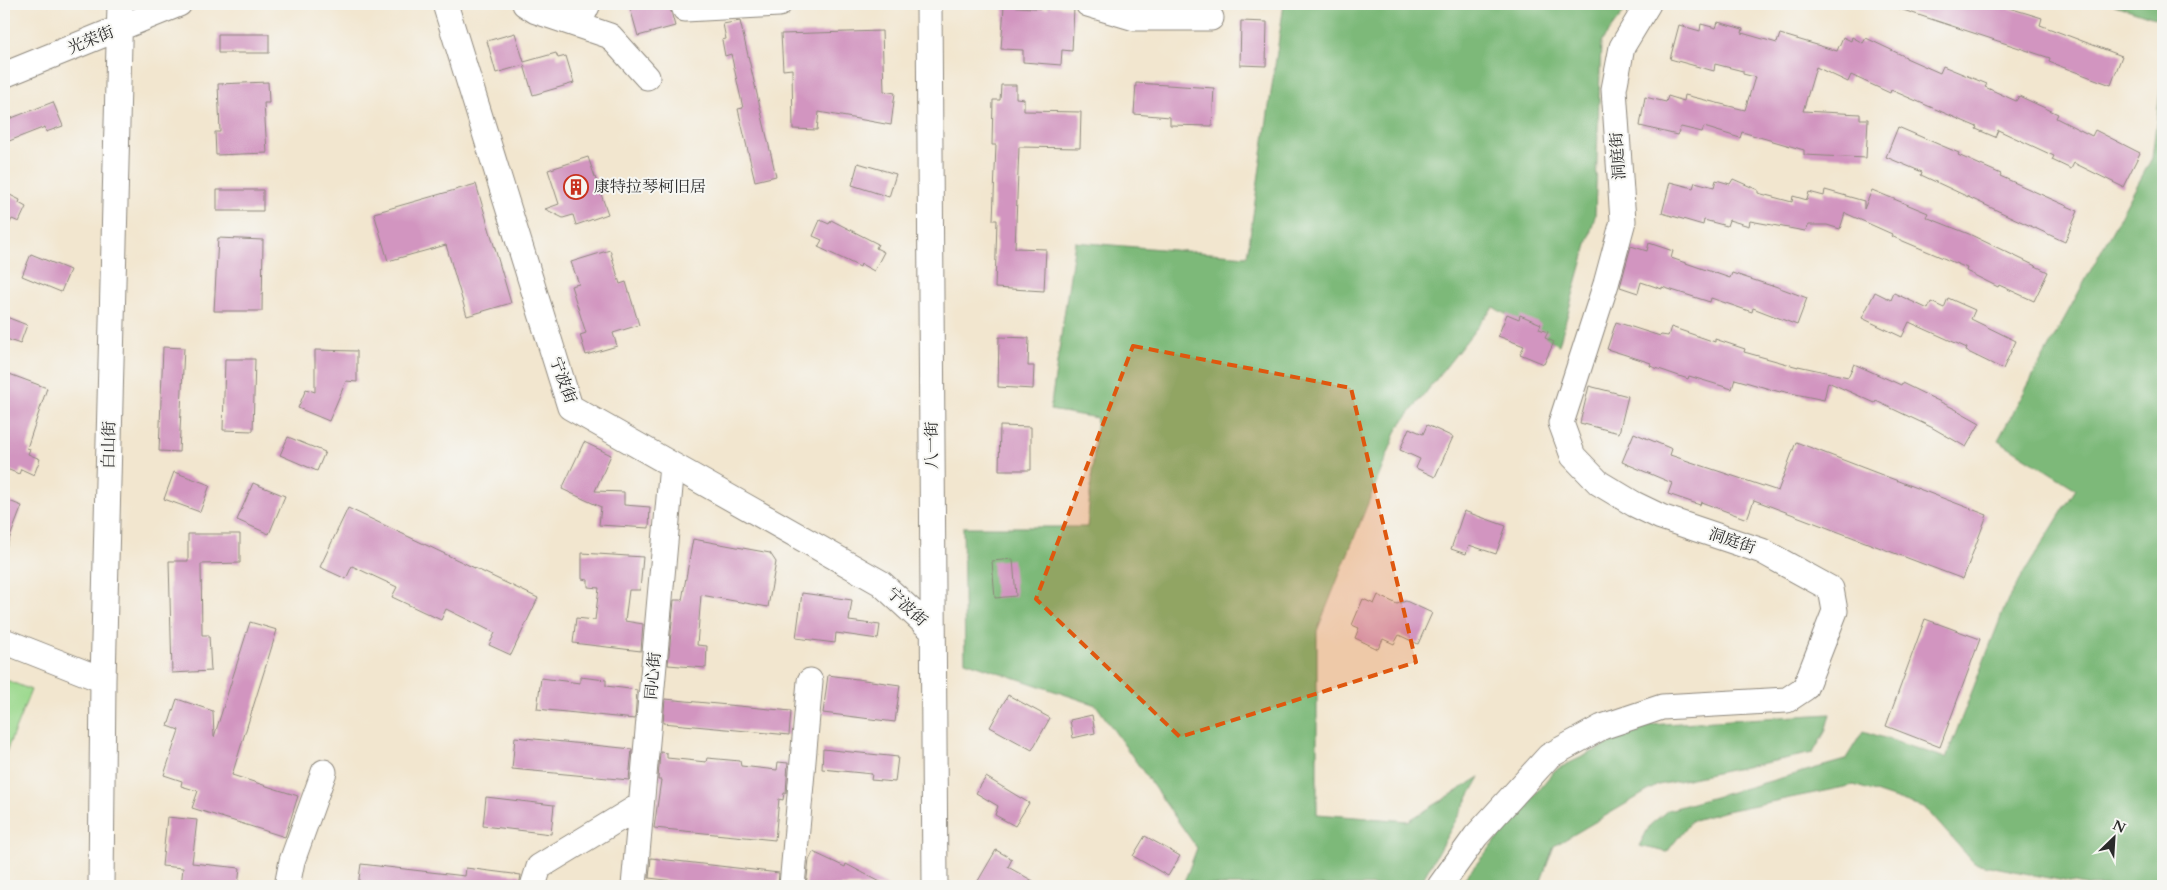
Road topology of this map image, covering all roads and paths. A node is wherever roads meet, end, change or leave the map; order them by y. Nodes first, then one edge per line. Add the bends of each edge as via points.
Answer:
1 (179, 4) edge
2 (445, 4) edge
3 (526, 4) edge
4 (683, 4) edge
5 (779, 4) edge
6 (929, 4) edge
7 (1088, 4) edge
8 (1648, 4) edge
9 (583, 14) edge
10 (120, 16) edge
11 (1211, 18) dead end
12 (4, 75) edge
13 (647, 77) dead end
14 (672, 465) junction
15 (933, 631) junction
16 (4, 641) edge
17 (104, 680) junction
18 (810, 681) dead end
19 (324, 772) dead end
20 (641, 805) junction
21 (101, 886) edge
22 (287, 886) edge
23 (533, 886) edge
24 (634, 886) edge
25 (792, 886) edge
26 (935, 886) edge
27 (1440, 886) edge

1 - 10 street, 光荣街
2 - 14 street, 宁波街 via 570,407
3 - 9 street via 536,11
4 - 5 street via 685,9
6 - 15 street, 八一街
7 - 11 street via 1135,18
8 - 27 street, 洞庭街 via 1622,48 1614,89 1623,221 1561,423 1573,456 1599,483 1661,517 1762,551 1830,589 1835,611 1805,688 1787,700 1662,707 1602,727 1549,756 1476,836
9 - 13 street via 610,36
10 - 12 street, 光荣街
10 - 17 street, 白山街
14 - 15 street, 宁波街 via 881,583
14 - 20 street, 同心街
15 - 26 street, 八一街
16 - 17 street
17 - 21 street, 白山街
18 - 25 street
19 - 22 street via 292,861
20 - 23 street via 539,867
20 - 24 street, 同心街

